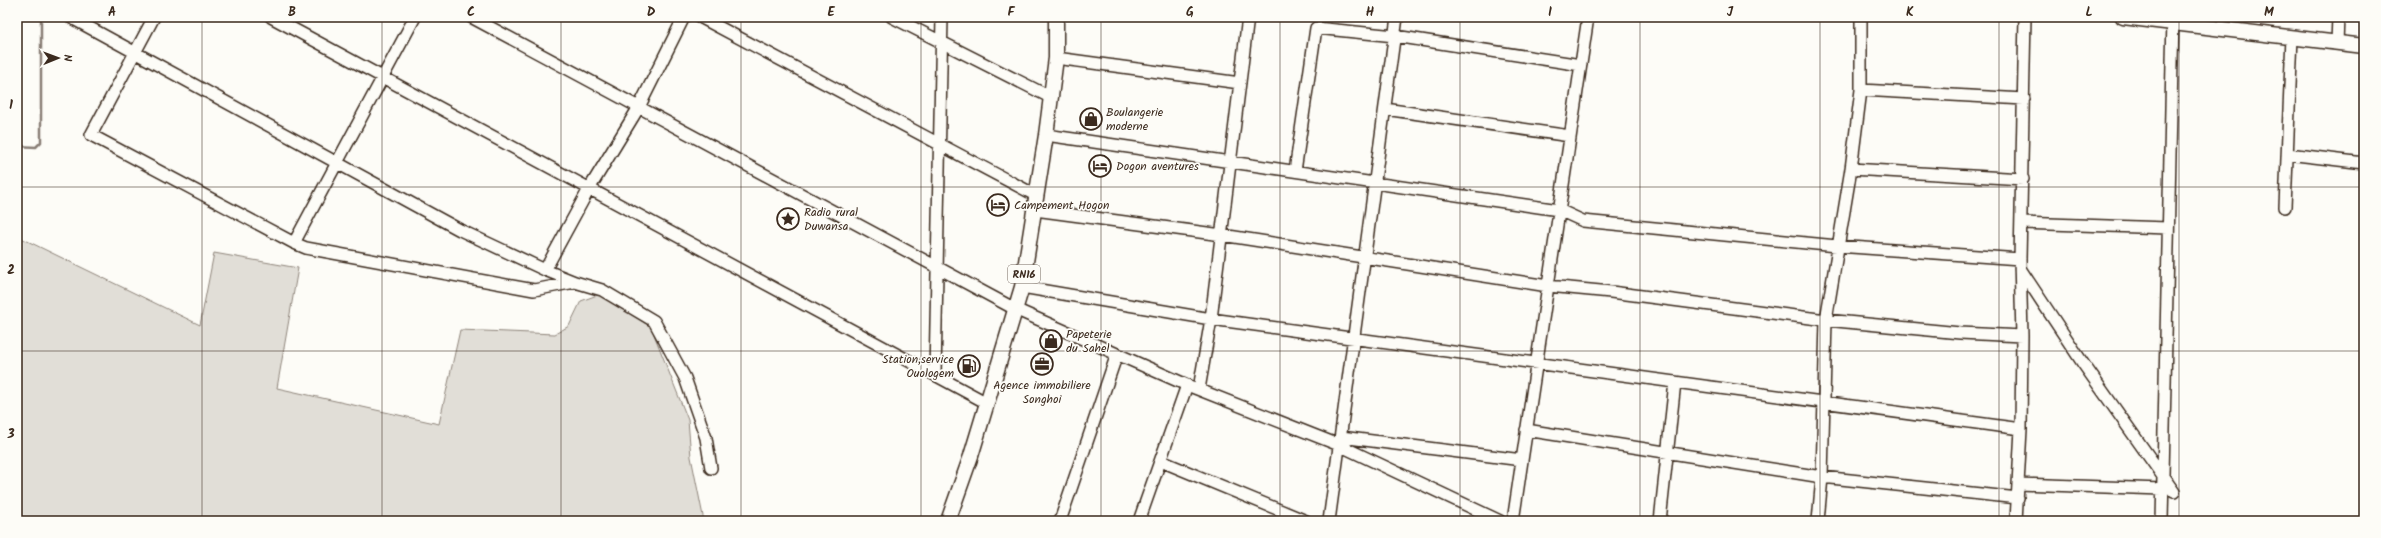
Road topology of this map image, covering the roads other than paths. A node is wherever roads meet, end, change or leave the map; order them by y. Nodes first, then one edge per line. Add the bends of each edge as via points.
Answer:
1 (70, 17) edge
2 (154, 17) edge
3 (271, 17) edge
4 (415, 17) edge
5 (471, 17) edge
6 (684, 17) edge
7 (700, 17) edge
8 (892, 17) edge
9 (942, 17) edge
10 (1056, 17) edge
11 (1248, 17) edge
12 (1397, 17) edge
13 (1588, 17) edge
14 (1861, 17) edge
15 (2025, 17) edge
16 (2123, 17) edge
17 (2338, 17) edge
18 (2173, 20) edge
19 (1395, 36) junction
20 (2292, 37) junction
21 (2337, 43) junction
22 (941, 44) junction
23 (2364, 46) edge
24 (136, 52) junction
25 (1056, 58) junction
26 (1581, 65) junction
27 (382, 77) junction
28 (1240, 83) junction
29 (1861, 90) junction
30 (1050, 96) junction
31 (2024, 99) junction
32 (639, 107) junction
33 (1385, 109) junction
34 (1046, 134) junction
35 (1570, 136) junction
36 (939, 144) junction
37 (2288, 154) junction
38 (337, 161) junction
39 (1231, 162) junction
40 (2364, 162) edge
41 (1851, 169) junction
42 (1295, 171) junction
43 (2023, 178) junction
44 (1375, 182) junction
45 (589, 189) junction
46 (1037, 196) junction
47 (2285, 207) dead end
48 (1035, 210) junction
49 (1559, 210) junction
50 (2021, 223) junction
51 (2168, 228) junction
52 (1222, 235) junction
53 (294, 243) junction
54 (1837, 246) junction
55 (1365, 257) junction
56 (2020, 264) junction
57 (937, 266) junction
58 (545, 270) junction
59 (574, 282) junction
60 (1548, 286) junction
61 (1022, 288) junction
62 (1015, 309) junction
63 (1211, 319) junction
64 (1826, 320) junction
65 (2022, 336) junction
66 (1354, 339) junction
67 (1117, 354) junction
68 (1536, 364) junction
69 (935, 375) junction
70 (1675, 382) junction
71 (1187, 385) junction
72 (1199, 389) junction
73 (1824, 402) junction
74 (987, 403) junction
75 (2021, 429) junction
76 (1526, 430) junction
77 (1340, 441) junction
78 (1667, 452) junction
79 (1161, 460) junction
80 (1522, 460) junction
81 (711, 468) dead end
82 (2163, 475) junction
83 (1822, 477) junction
84 (2018, 484) junction
85 (2162, 489) junction
86 (2174, 492) dead end
87 (2018, 498) junction
88 (948, 521) edge
89 (1060, 521) edge
90 (1139, 521) edge
91 (1306, 521) edge
92 (1329, 521) edge
93 (1500, 521) edge
94 (1513, 521) edge
95 (1660, 521) edge
96 (1818, 521) edge
97 (2016, 521) edge
98 (2162, 521) edge

1 - 24 street
2 - 24 street
3 - 27 street
4 - 27 street
5 - 32 street
6 - 32 street
7 - 36 street
8 - 22 street
9 - 22 street
10 - 25 main road, RN16
11 - 28 street
12 - 19 street
13 - 26 street
14 - 29 street
15 - 31 street
16 - 18 main road
17 - 21 street
18 - 20 main road
18 - 51 street
19 - 26 street
19 - 33 street
19 - 42 street via 1316,28
20 - 21 main road
20 - 37 street
21 - 23 main road
22 - 30 street
22 - 36 street
24 - 38 street
24 - 53 street via 91,135
25 - 28 street
25 - 30 main road, RN16
26 - 35 street
27 - 38 street
27 - 45 street
28 - 39 street
29 - 31 street
29 - 41 street
30 - 34 main road, RN16
31 - 43 street
32 - 45 street
32 - 57 street
33 - 35 street
33 - 44 street
34 - 39 street
34 - 46 main road, RN16
35 - 49 street
36 - 46 street
36 - 57 street
37 - 40 street
37 - 47 street
38 - 53 street
38 - 58 street via 460,230
39 - 42 street
39 - 52 street
41 - 43 street
41 - 54 street
42 - 44 street
43 - 50 street
44 - 49 street
44 - 55 street
45 - 58 street
45 - 69 street
46 - 48 main road, RN16
48 - 52 street
48 - 61 main road, RN16
49 - 54 street via 1584,221
49 - 60 street
50 - 51 street
50 - 56 street
51 - 82 street
52 - 55 street
52 - 63 street
53 - 59 street via 306,248 534,290
54 - 56 street
54 - 64 street
55 - 60 street
55 - 66 street
56 - 65 street
56 - 82 street via 2082,362
57 - 62 street
57 - 69 street
58 - 59 street
59 - 81 street via 602,290 654,322 685,378 706,438
60 - 64 street
60 - 68 street
61 - 62 main road, RN16
61 - 63 street
62 - 67 street
62 - 74 main road, RN16
63 - 66 street
63 - 72 street
64 - 65 street via 1960,333
64 - 73 street
65 - 75 street
66 - 68 street
66 - 77 street
67 - 71 street
67 - 89 street
68 - 70 street
68 - 76 street
69 - 74 street
70 - 73 street
70 - 78 street
71 - 72 street
71 - 79 street
72 - 77 street
73 - 75 street
73 - 83 street
74 - 88 main road, RN16
75 - 84 street
76 - 78 street
76 - 80 street
77 - 80 street
77 - 92 street
77 - 93 street
78 - 83 street
78 - 95 street
79 - 90 street
79 - 91 street
80 - 94 street
82 - 85 street
82 - 86 street
83 - 87 street
83 - 96 street
84 - 85 street
84 - 87 street
85 - 98 street
87 - 97 street

